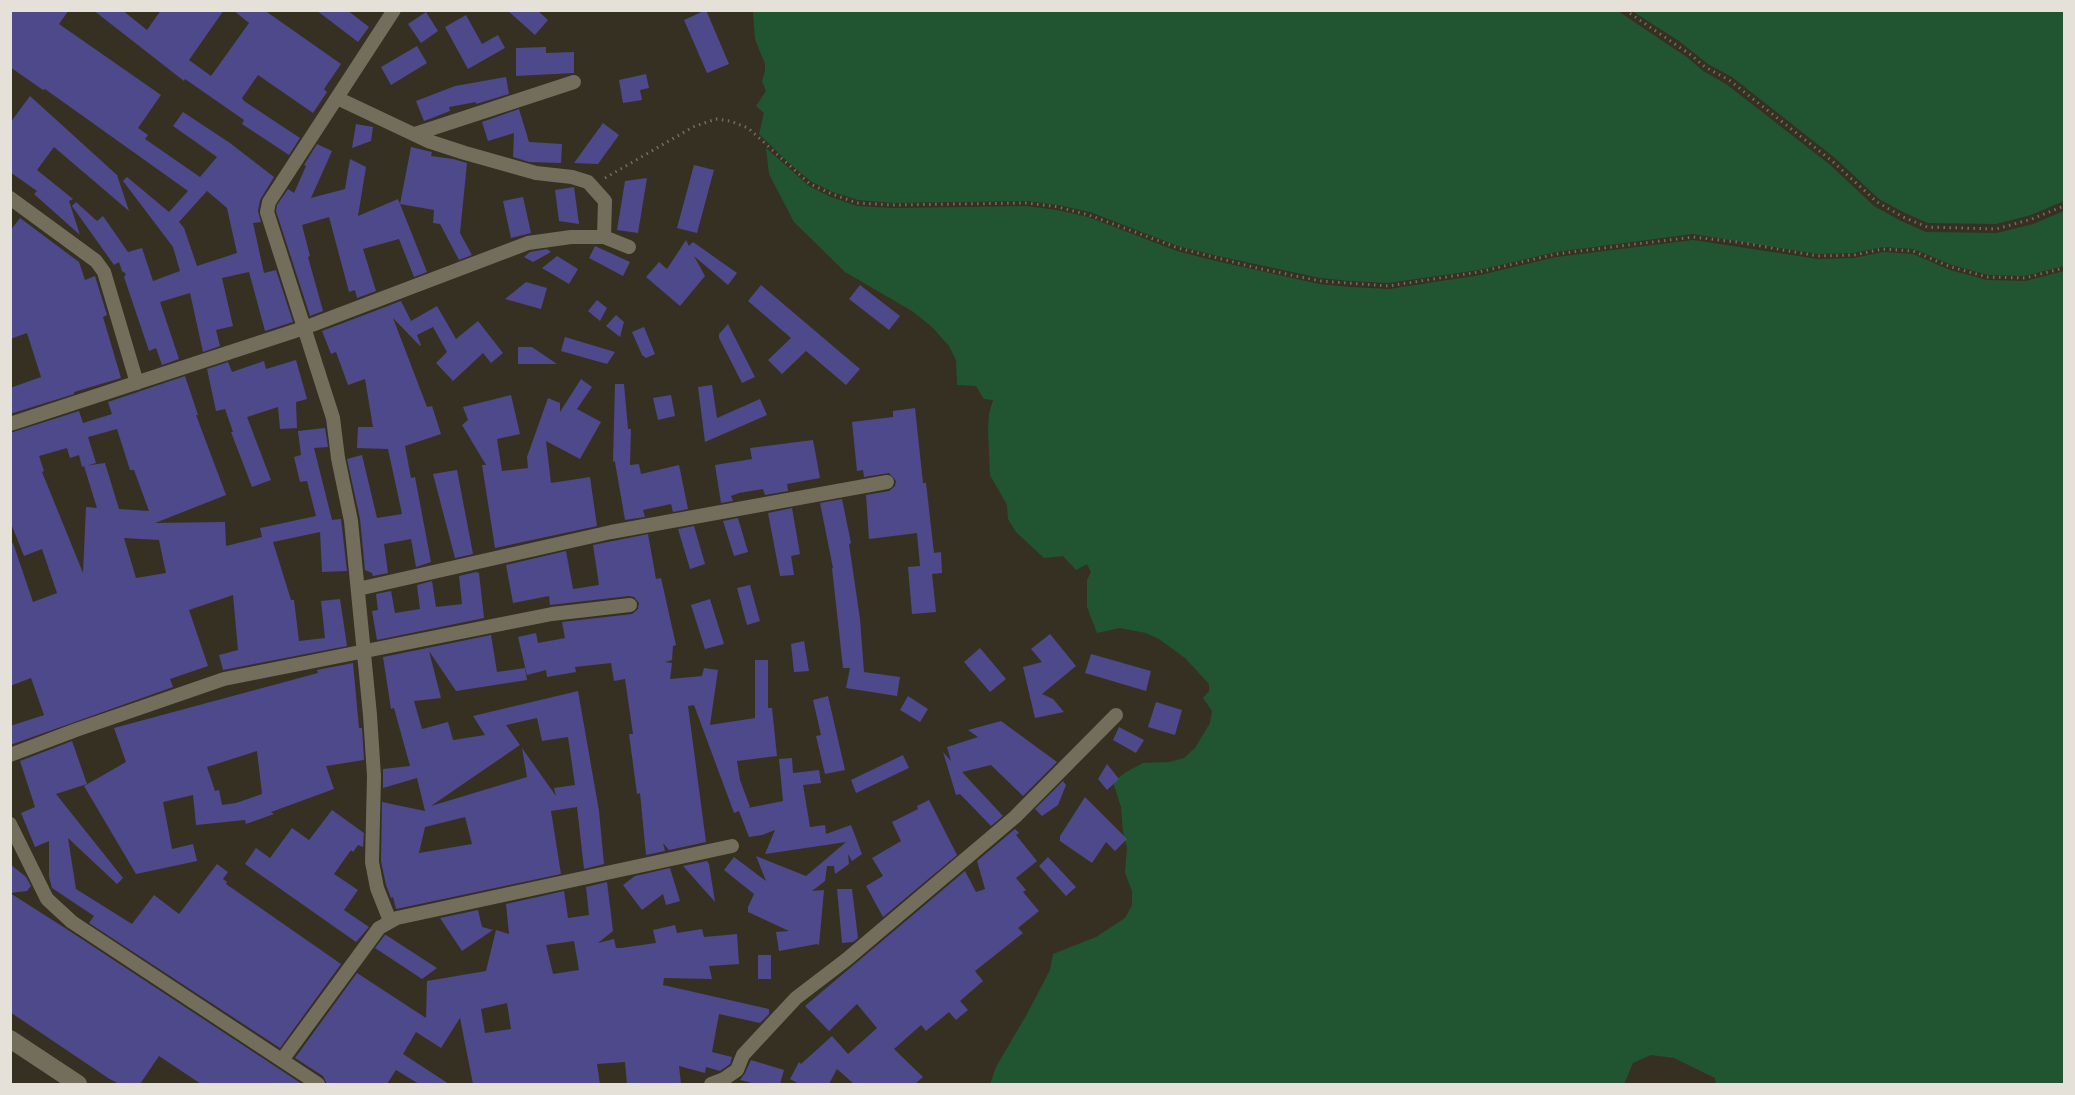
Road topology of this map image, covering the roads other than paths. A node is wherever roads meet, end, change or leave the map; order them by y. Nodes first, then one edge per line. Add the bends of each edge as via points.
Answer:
1 (394, 10) edge
2 (574, 82) dead end
3 (337, 98) junction
4 (415, 134) junction
5 (10, 198) edge
6 (604, 237) junction
7 (629, 247) dead end
8 (304, 328) junction
9 (137, 383) junction
10 (10, 424) edge
11 (887, 482) dead end
12 (358, 589) junction
13 (630, 605) dead end
14 (364, 652) junction
15 (1116, 715) dead end
16 (10, 756) edge
17 (10, 824) edge
18 (732, 846) dead end
19 (390, 921) junction
20 (10, 1040) edge
21 (282, 1060) junction
22 (78, 1084) edge
23 (318, 1084) edge
24 (711, 1084) edge

1 - 3 street
2 - 4 street
3 - 4 street
3 - 8 street via 269,202 267,212
4 - 6 street via 536,173 588,182 605,201
5 - 9 street via 100,266
6 - 7 street
6 - 8 street via 528,243
8 - 9 street
8 - 12 street via 333,418
9 - 10 street
11 - 12 street via 610,532
12 - 14 street
13 - 14 street via 552,614
14 - 16 street via 224,680
14 - 19 street via 374,776 372,862 376,888
15 - 24 street via 1015,817 796,998 743,1055 737,1070
17 - 21 street via 47,899 72,922
18 - 19 street
19 - 21 street via 379,928
20 - 22 street
21 - 23 street

